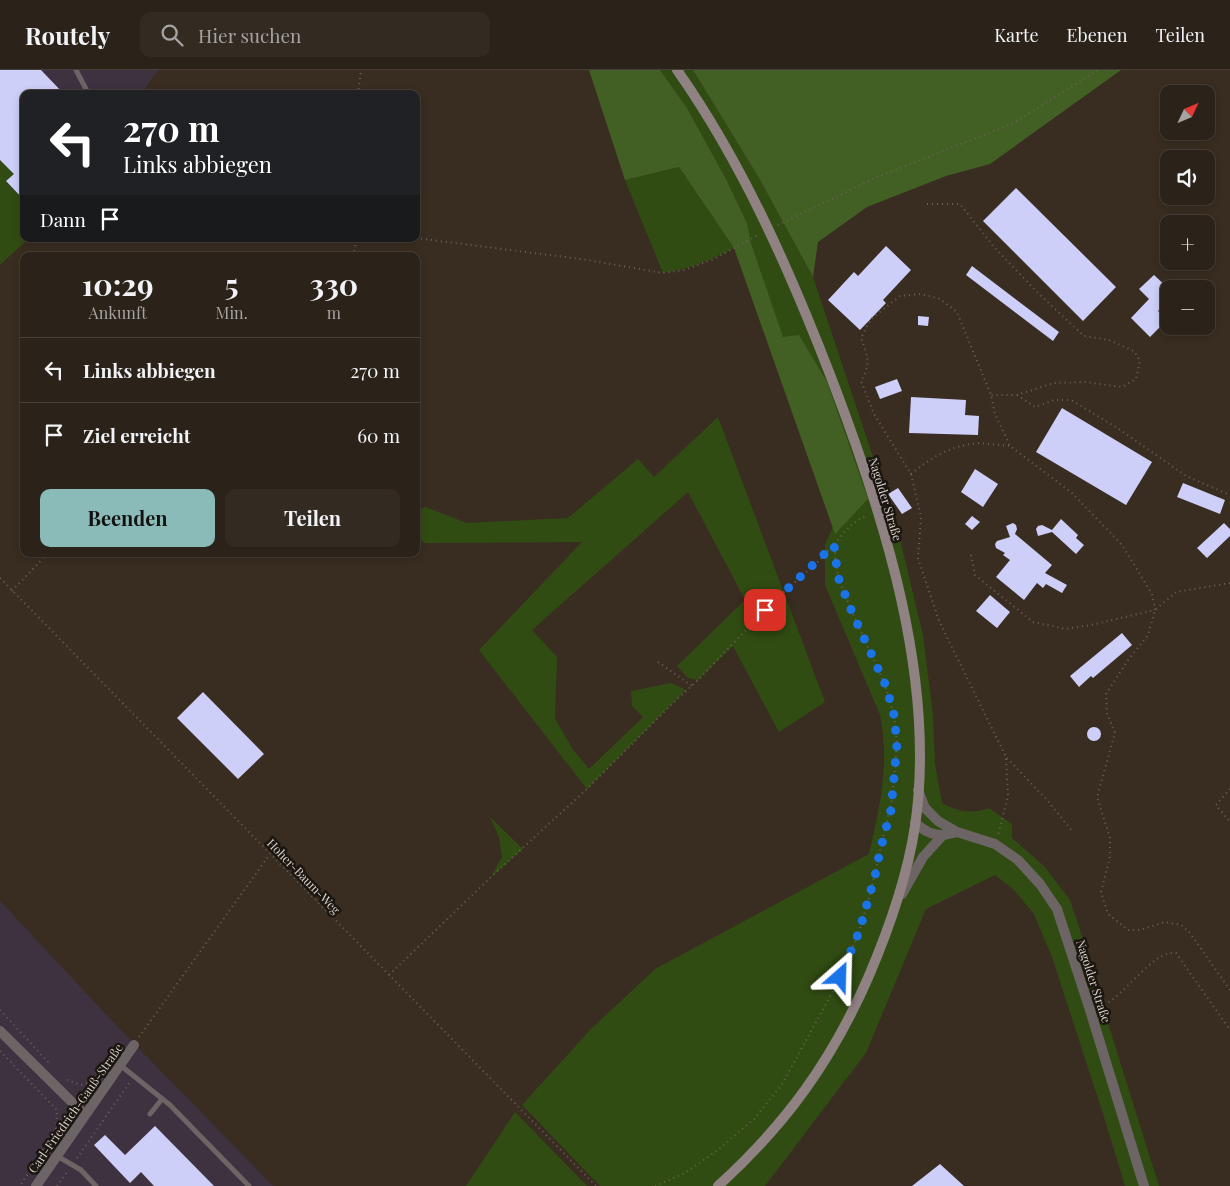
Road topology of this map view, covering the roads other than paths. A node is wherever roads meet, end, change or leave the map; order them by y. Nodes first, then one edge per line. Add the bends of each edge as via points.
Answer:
1 (76, 70) edge
2 (677, 70) edge
3 (86, 90) edge
4 (918, 790) junction
5 (938, 821) junction
6 (915, 823) junction
7 (957, 832) junction
8 (943, 835) junction
9 (895, 906) junction
10 (0, 1031) edge
11 (134, 1044) road end
12 (120, 1064) junction
13 (162, 1099) junction
14 (150, 1114) dead end
15 (85, 1115) junction
16 (57, 1156) junction
17 (36, 1186) edge
18 (96, 1186) edge
19 (249, 1186) edge
20 (718, 1186) edge
21 (1144, 1186) edge

1 - 3 lane
2 - 4 main road, Nagolder Straße via 719,133 769,230 824,359 878,512 899,590 912,666 919,734
4 - 5 street, Nagolder Straße via 925,808
4 - 6 main road, Nagolder Straße
5 - 6 street
5 - 7 street, Nagolder Straße
6 - 8 street via 933,835
6 - 9 main road, Nagolder Straße via 906,872
7 - 8 street, Nagolder Straße
7 - 21 street, Nagolder Straße via 996,844 1018,860 1057,908
8 - 9 street via 923,857
9 - 20 main road, Nagolder Straße via 886,936 857,1001 827,1058 785,1117
10 - 15 street
11 - 12 street, Carl-Friedrich-Gauß-Straße
12 - 13 lane
12 - 15 street, Carl-Friedrich-Gauß-Straße
13 - 14 lane
13 - 19 lane
15 - 16 street, Carl-Friedrich-Gauß-Straße
16 - 17 street, Carl-Friedrich-Gauß-Straße
16 - 18 lane via 81,1170

